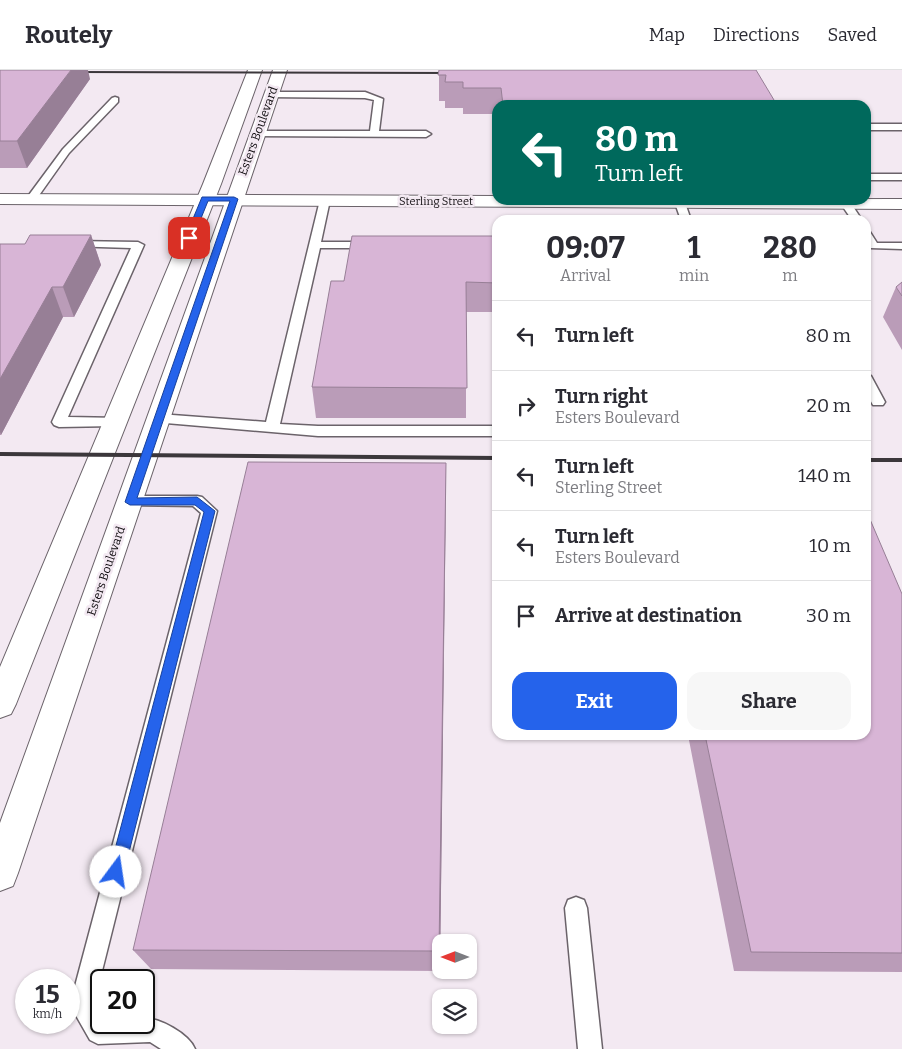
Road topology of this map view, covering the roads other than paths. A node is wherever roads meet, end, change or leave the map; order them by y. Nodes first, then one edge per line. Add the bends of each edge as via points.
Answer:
1 (255, 70) edge
2 (280, 70) edge
3 (271, 95) junction
4 (116, 100) dead end
5 (871, 127) edge
6 (902, 127) edge
7 (257, 134) junction
8 (374, 134) junction
9 (426, 134) dead end
10 (871, 176) edge
11 (902, 177) edge
12 (0, 199) edge
13 (30, 199) junction
14 (205, 199) junction
15 (234, 199) junction
16 (325, 200) junction
17 (492, 201) edge
18 (871, 204) edge
19 (902, 204) edge
20 (59, 244) edge
21 (382, 245) edge
22 (315, 246) junction
23 (871, 246) edge
24 (902, 246) edge
25 (871, 389) edge
26 (878, 402) dead end
27 (159, 419) junction
28 (115, 421) junction
29 (272, 428) junction
30 (492, 432) edge
31 (130, 502) junction
32 (0, 704) edge
33 (0, 873) edge
34 (576, 908) dead end
35 (183, 1049) edge
36 (590, 1049) edge

1 - 14 main road, Esters Boulevard
2 - 3 main road, Esters Boulevard
3 - 7 main road, Esters Boulevard
3 - 8 lane via 365,95 379,99
4 - 13 lane via 66,150
5 - 6 lane
7 - 8 lane
7 - 15 main road, Esters Boulevard
8 - 9 lane
10 - 11 lane
12 - 13 main road, Sterling Street
13 - 14 main road, Sterling Street
14 - 15 main road, Sterling Street
14 - 28 main road, Esters Boulevard
15 - 16 main road, Sterling Street
15 - 27 main road, Esters Boulevard
16 - 17 main road, Sterling Street
16 - 22 lane
18 - 19 main road, Sterling Street
20 - 28 lane via 138,245 59,422
21 - 22 lane
22 - 29 lane
23 - 24 lane
25 - 26 lane
27 - 29 lane
27 - 31 main road, Esters Boulevard
28 - 32 main road, Esters Boulevard
29 - 30 lane via 318,432
31 - 33 main road, Esters Boulevard
31 - 35 lane via 197,501 209,511 82,1005 98,1032 153,1030
34 - 36 lane

